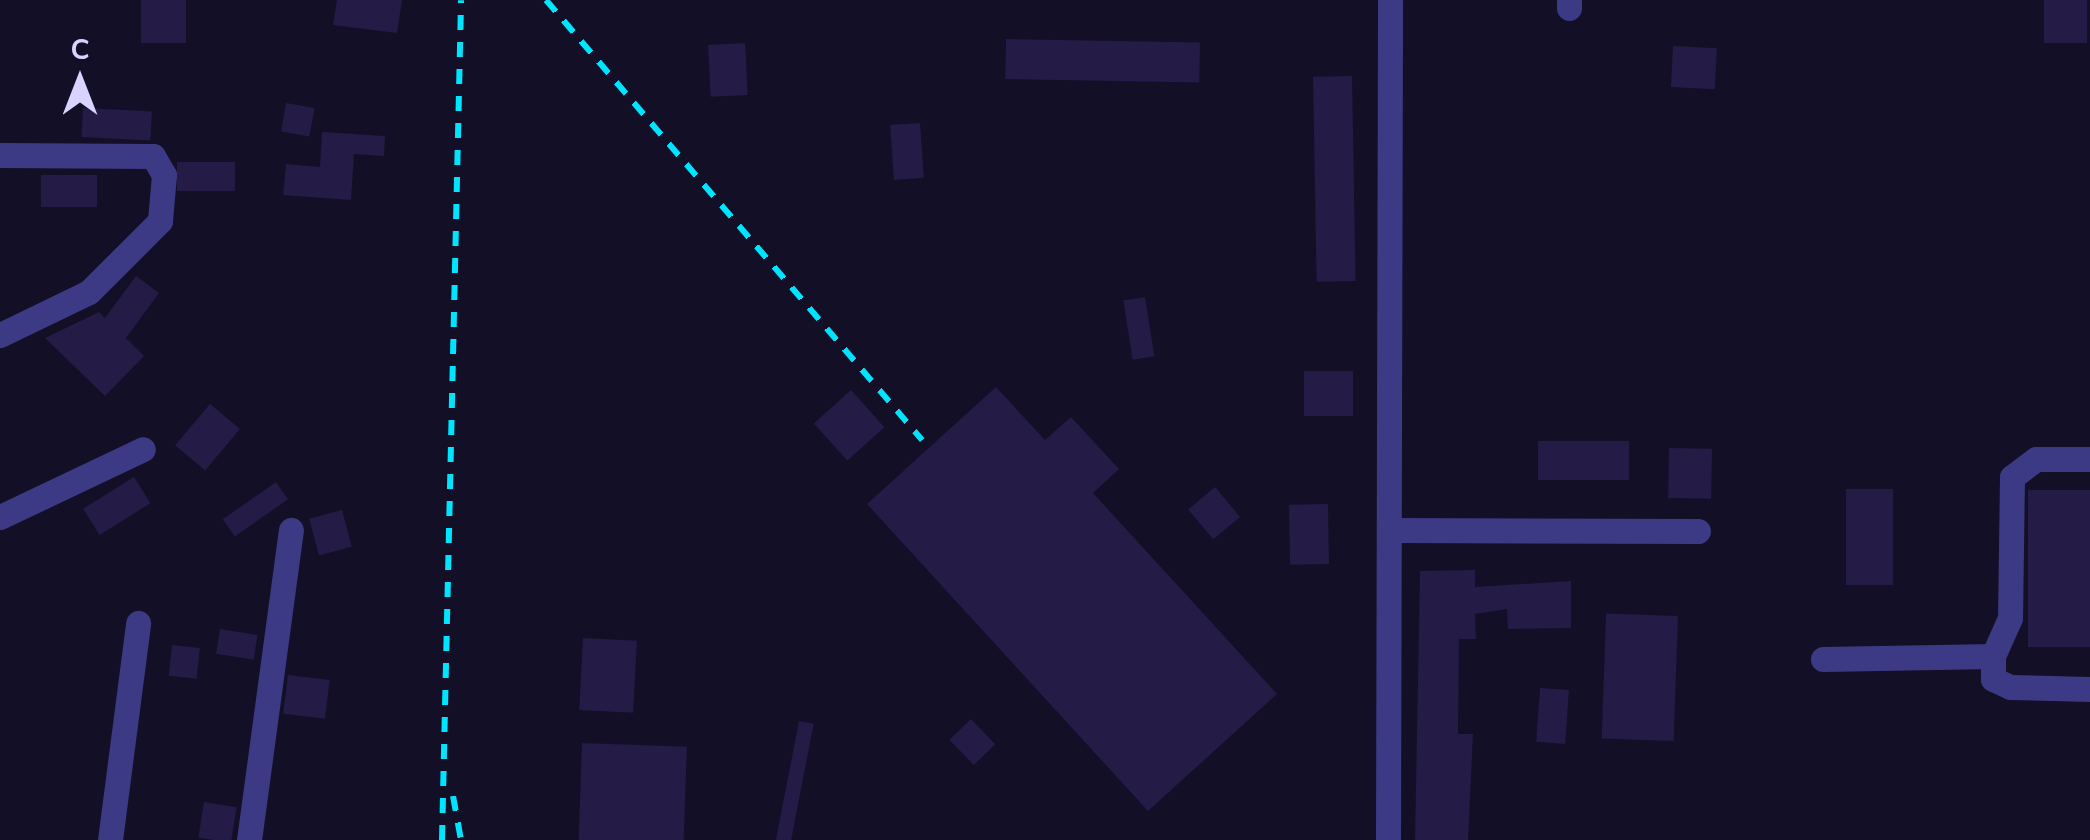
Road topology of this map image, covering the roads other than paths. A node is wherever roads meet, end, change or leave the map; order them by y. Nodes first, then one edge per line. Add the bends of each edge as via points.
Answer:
1 (1390, 0) edge
2 (0, 156) edge
3 (0, 335) edge
4 (143, 449) dead end
5 (2090, 458) edge
6 (0, 517) edge
7 (290, 530) dead end
8 (1391, 530) junction
9 (1698, 531) dead end
10 (138, 623) dead end
11 (1993, 656) junction
12 (1823, 659) dead end
13 (2090, 689) edge
14 (110, 840) edge
15 (249, 840) edge
16 (1388, 840) edge

1 - 8 street
2 - 3 street via 153,156 164,175 160,221 89,292
4 - 6 street
5 - 11 street via 2036,459 2012,477 2010,618
7 - 15 street
8 - 9 street
8 - 16 street
10 - 14 street
11 - 12 street
11 - 13 street via 1993,678 2010,687

